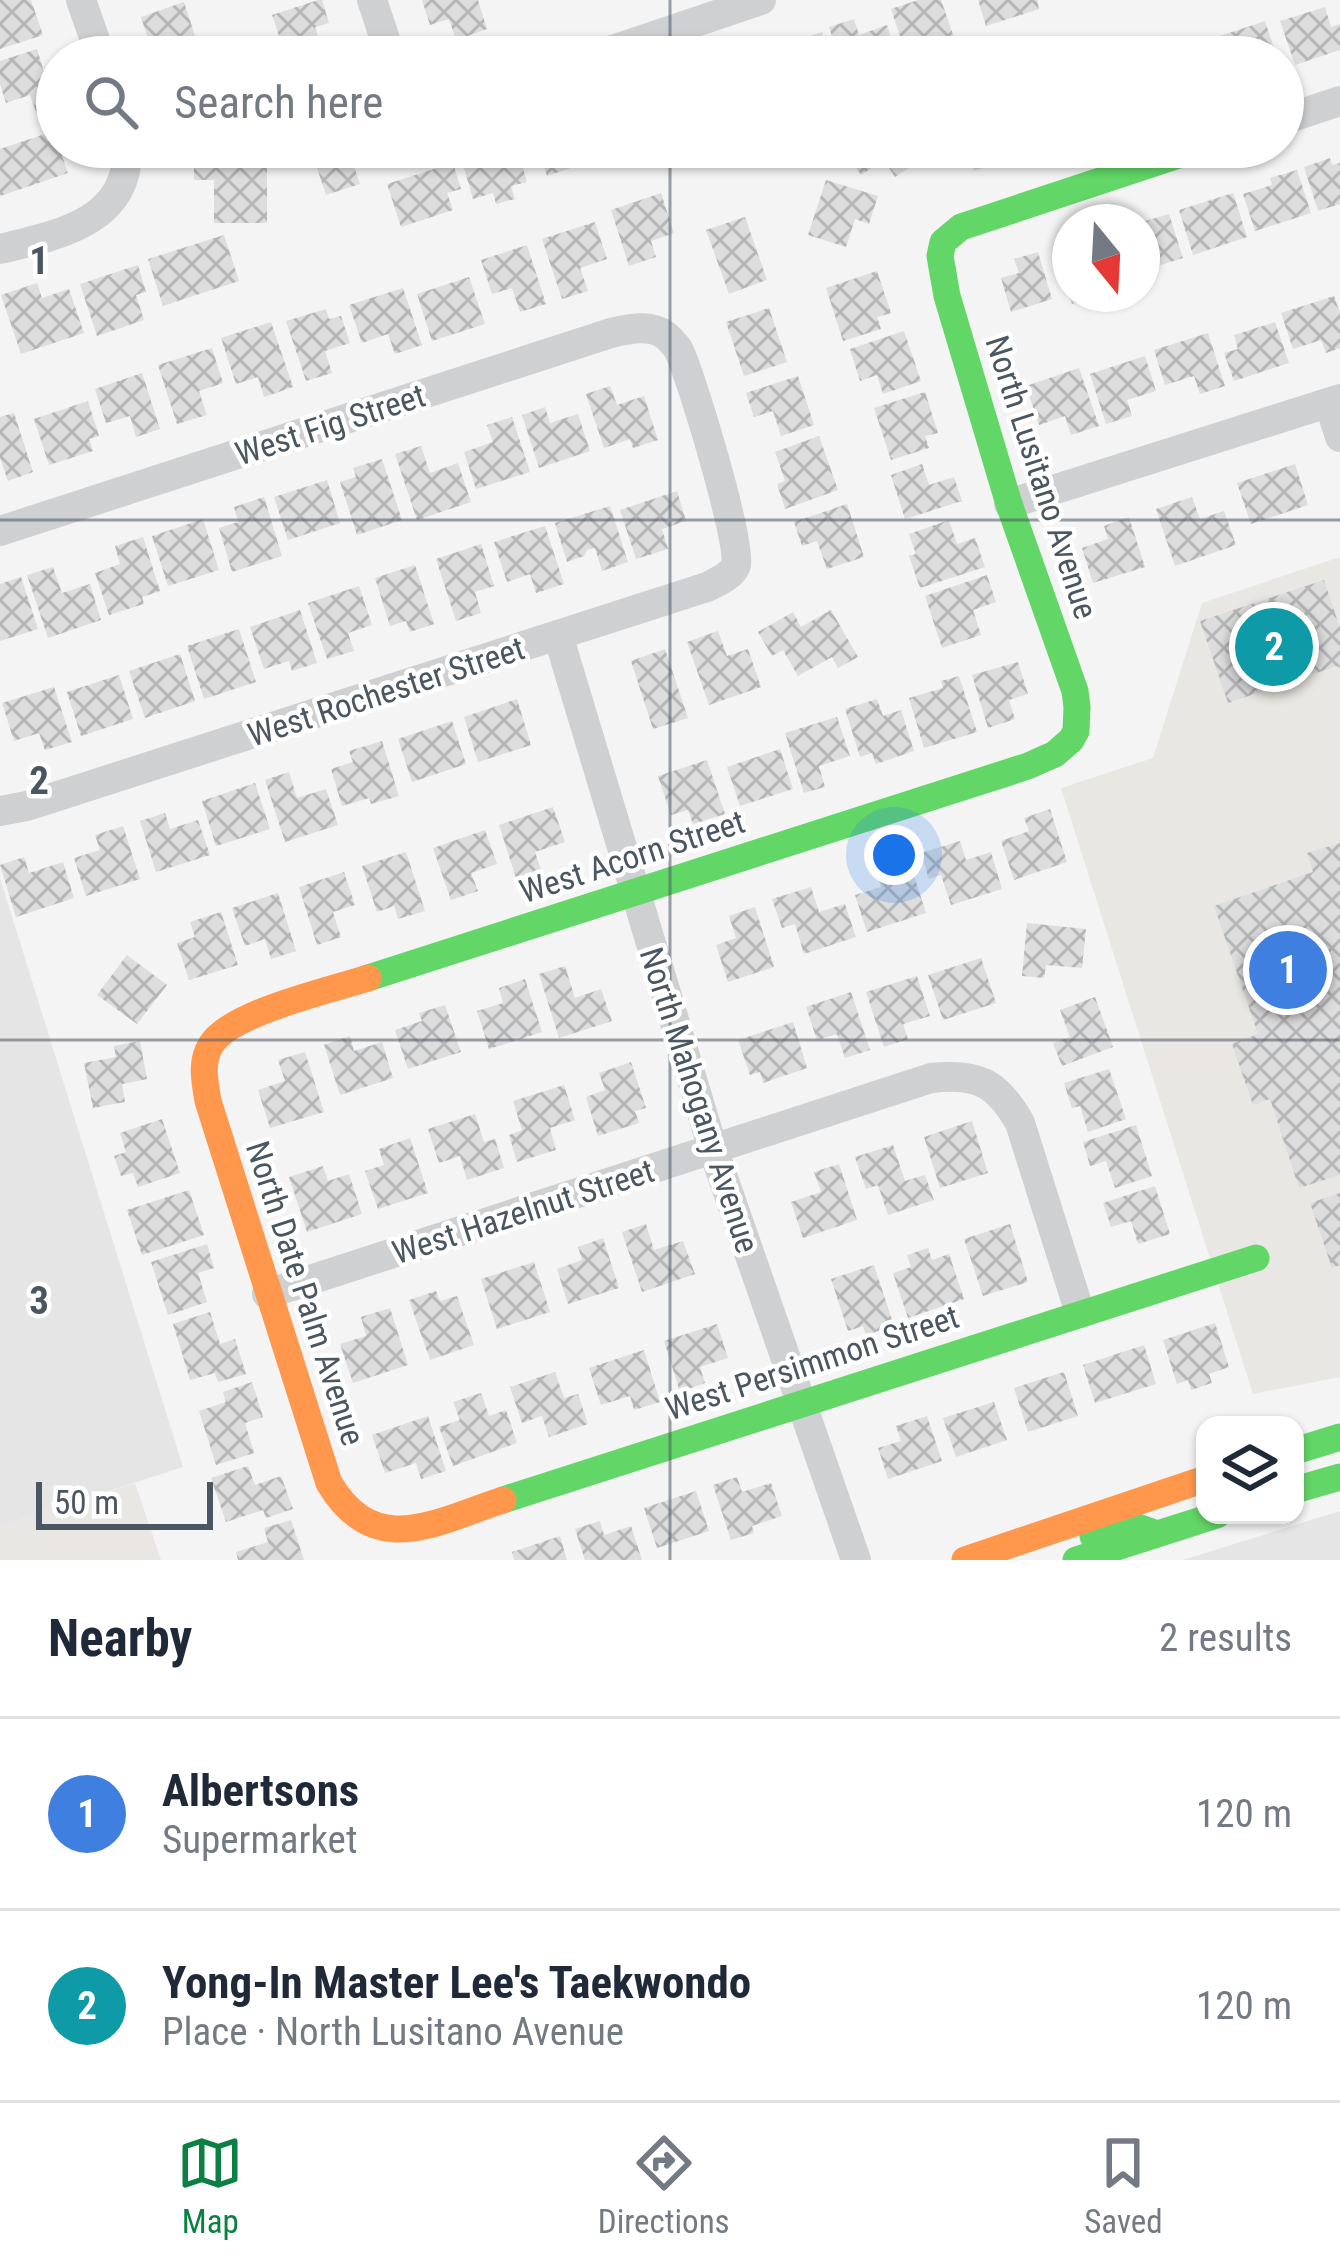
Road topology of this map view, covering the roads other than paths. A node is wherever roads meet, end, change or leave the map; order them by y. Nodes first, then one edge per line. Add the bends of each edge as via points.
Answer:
1 (81, 0) edge
2 (372, 0) edge
3 (760, 0) edge
4 (671, 14) edge
5 (94, 36) edge
6 (385, 36) edge
7 (631, 36) edge
8 (1340, 101) edge
9 (1304, 113) edge
10 (127, 168) edge
11 (1139, 168) edge
12 (0, 249) edge
13 (1335, 401) edge
14 (1340, 437) edge
15 (1009, 504) junction
16 (0, 531) edge
17 (737, 563) joint
18 (558, 635) junction
19 (1077, 733) joint
20 (13, 808) edge
21 (636, 893) junction
22 (208, 1045) joint
23 (712, 1149) junction
24 (1256, 1258) dead end
25 (267, 1294) junction
26 (1080, 1312) junction
27 (800, 1404) junction
28 (1340, 1437) edge
29 (1304, 1448) edge
30 (1340, 1478) edge
31 (1196, 1482) edge
32 (1304, 1488) edge
33 (1196, 1522) edge
34 (389, 1531) joint
35 (1156, 1534) junction
36 (856, 1560) edge
37 (965, 1560) edge
38 (1015, 1560) edge
39 (1076, 1560) edge

1 - 5 street
2 - 6 street
3 - 4 street
4 - 7 street
8 - 9 street
10 - 12 street via 103,210 76,227
11 - 15 street, North Lusitano Avenue via 961,227 943,242 946,296
13 - 14 street
13 - 15 street
15 - 19 street, North Lusitano Avenue via 1075,691
16 - 17 street, West Fig Street via 637,328 662,332 676,345
17 - 18 street, West Rochester Street via 707,587
18 - 20 street, West Rochester Street
18 - 21 street, North Mahogany Avenue
19 - 21 street, West Acorn Street via 1028,766
21 - 22 street, West Acorn Street via 251,1016
21 - 23 street, North Mahogany Avenue
22 - 25 street, North Date Palm Avenue via 208,1102
23 - 25 street, West Hazelnut Street
23 - 26 street, West Hazelnut Street via 932,1078 985,1082 1019,1123
23 - 27 street, North Mahogany Avenue
24 - 26 street, West Persimmon Street
25 - 34 street, North Date Palm Avenue via 329,1483 363,1523
26 - 27 street, West Persimmon Street
27 - 34 street, West Persimmon Street
27 - 36 street, North Mahogany Avenue
28 - 29 street
30 - 32 street
31 - 37 street
33 - 35 street
35 - 38 street via 1132,1525
35 - 39 street

